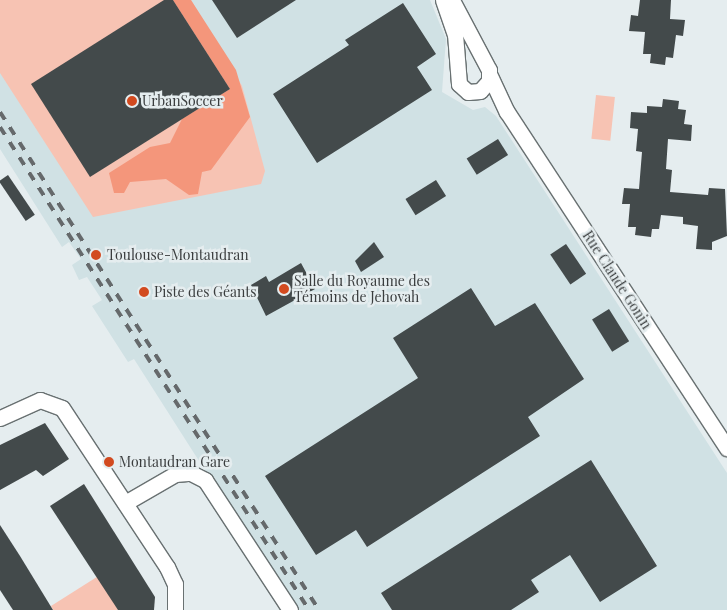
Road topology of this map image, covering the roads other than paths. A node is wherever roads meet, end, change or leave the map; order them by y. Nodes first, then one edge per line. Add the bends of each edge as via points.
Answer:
1 (443, 0) edge
2 (452, 0) edge
3 (459, 68) junction
4 (487, 70) junction
5 (480, 91) junction
6 (507, 112) junction
7 (0, 418) edge
8 (724, 437) edge
9 (125, 502) junction
10 (176, 610) edge
11 (290, 610) edge

1 - 3 street via 455,34
2 - 4 street, Rue Claude Gonin
3 - 4 street via 474,60
3 - 5 street via 457,78 463,89
4 - 5 street
4 - 6 street, Rue Claude Gonin
5 - 6 street, Rue Claude Gonin
6 - 8 street, Rue Claude Gonin
7 - 9 street via 40,400 62,408
9 - 10 street via 172,577
9 - 11 street via 175,474 191,473 205,480

